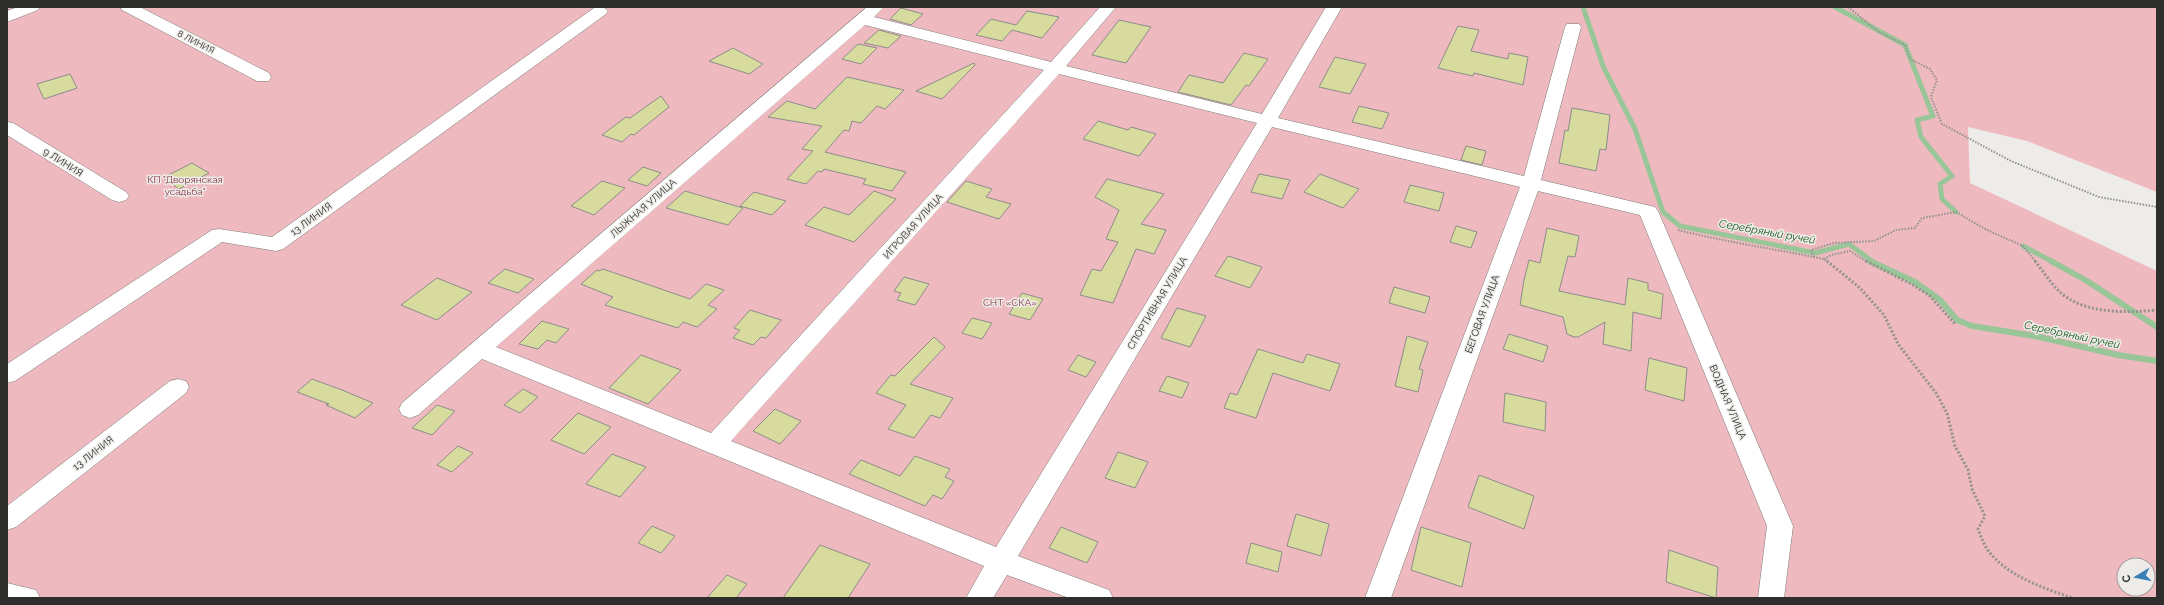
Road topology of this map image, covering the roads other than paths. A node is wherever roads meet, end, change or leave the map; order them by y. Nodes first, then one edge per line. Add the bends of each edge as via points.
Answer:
1 (32, 7) edge
2 (128, 7) edge
3 (1108, 7) edge
4 (1334, 7) edge
5 (600, 12) dead end
6 (869, 13) edge
7 (7, 17) edge
8 (1573, 26) dead end
9 (1054, 69) junction
10 (263, 77) dead end
11 (1267, 121) junction
12 (7, 127) edge
13 (1531, 183) junction
14 (119, 196) dead end
15 (480, 349) junction
16 (7, 375) edge
17 (178, 387) dead end
18 (410, 409) dead end
19 (715, 444) junction
20 (7, 520) edge
21 (1001, 561) junction
22 (7, 595) edge
23 (27, 598) edge
24 (979, 598) edge
25 (1100, 598) edge
26 (1378, 598) edge
27 (1771, 598) edge

1 - 7 street
2 - 10 street, 8 ЛИНИЯ
3 - 9 street, ИГРОВАЯ УЛИЦА
4 - 11 street, СПОРТИВНАЯ УЛИЦА
5 - 16 street, 13 ЛИНИЯ via 276,244 219,235
6 - 9 street
6 - 15 street, ЛЫЖНАЯ УЛИЦА
8 - 13 street, БЕГОВАЯ УЛИЦА
9 - 11 street
9 - 19 street, ИГРОВАЯ УЛИЦА
11 - 13 street
11 - 21 street, СПОРТИВНАЯ УЛИЦА
12 - 14 street, 9 ЛИНИЯ
13 - 26 street, БЕГОВАЯ УЛИЦА
13 - 27 street, ВОДНАЯ УЛИЦА via 1651,217 1780,526
15 - 18 street, ЛЫЖНАЯ УЛИЦА
15 - 19 street
17 - 20 street, 13 ЛИНИЯ
19 - 21 street
21 - 24 street, СПОРТИВНАЯ УЛИЦА
21 - 25 street
22 - 23 street

